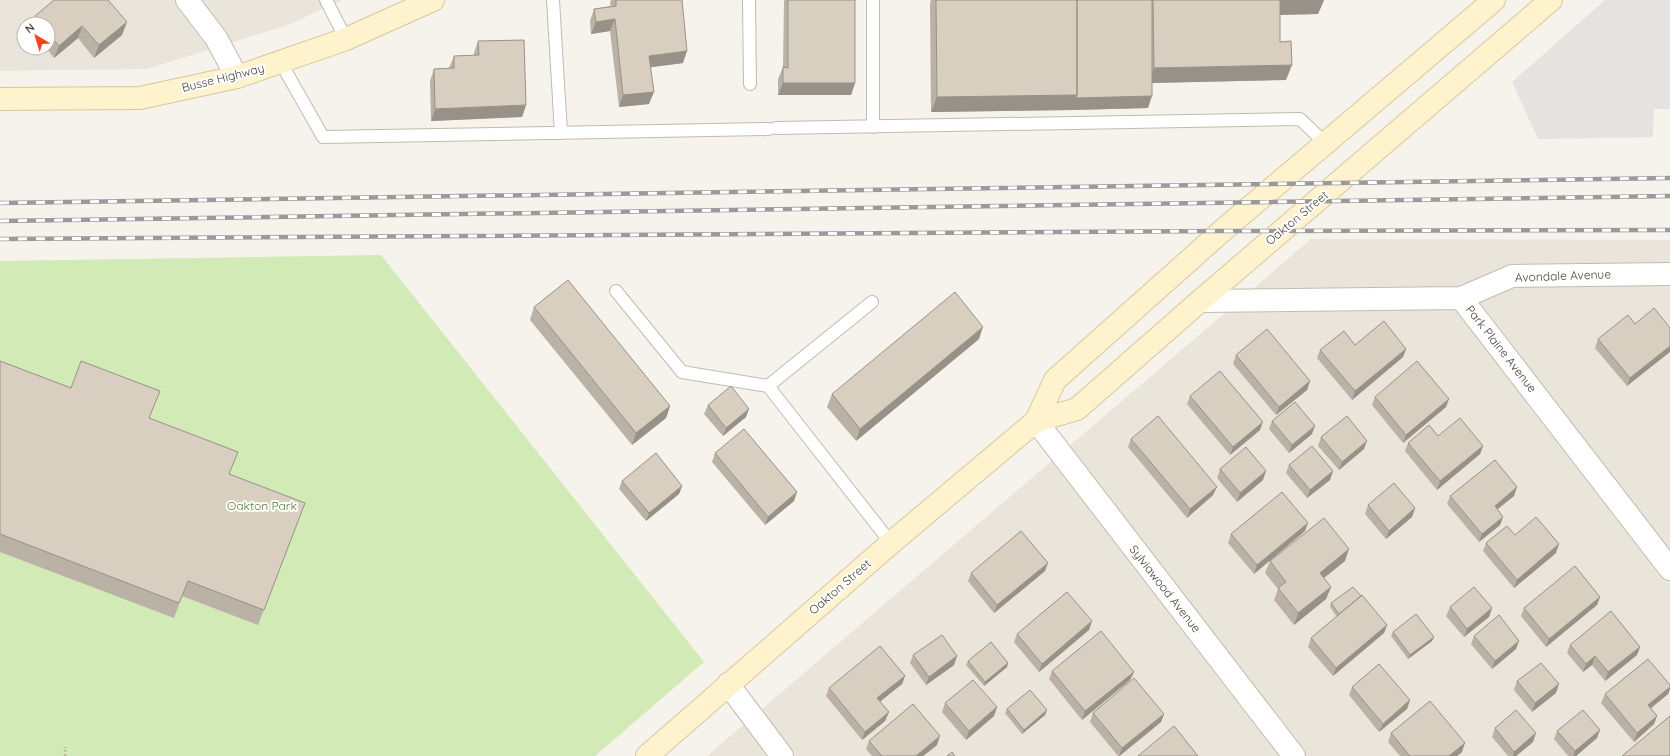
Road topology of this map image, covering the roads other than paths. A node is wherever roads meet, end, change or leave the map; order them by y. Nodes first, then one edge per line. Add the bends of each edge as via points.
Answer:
1 (187, 0) edge
2 (326, 0) edge
3 (433, 0) edge
4 (554, 0) edge
5 (749, 0) edge
6 (873, 0) edge
7 (1494, 0) edge
8 (1551, 0) edge
9 (346, 39) junction
10 (281, 63) junction
11 (237, 77) junction
12 (750, 84) dead end
13 (0, 99) edge
14 (873, 127) junction
15 (561, 133) junction
16 (1325, 143) junction
17 (1670, 274) edge
18 (616, 291) dead end
19 (1461, 298) junction
20 (1200, 300) junction
21 (872, 302) dead end
22 (768, 386) junction
23 (1036, 421) junction
24 (891, 543) junction
25 (1670, 569) edge
26 (728, 684) junction
27 (647, 756) edge
28 (782, 756) edge
29 (1294, 756) edge

1 - 11 street via 216,38
2 - 9 lane
3 - 9 main road, Busse Highway
4 - 15 lane
5 - 12 lane
6 - 14 lane
7 - 16 main road, Oakton Street
8 - 20 main road, Oakton Street
9 - 10 main road, Busse Highway
10 - 11 main road, Busse Highway
10 - 15 lane via 323,137
11 - 13 main road, Busse Highway via 140,98
14 - 15 lane
14 - 16 lane via 1300,119
16 - 23 main road, Oakton Street via 1055,380
17 - 19 street, Avondale Avenue via 1512,276
18 - 22 lane via 682,372
19 - 20 street, Park Plaine Avenue
19 - 25 street, Park Plaine Avenue
20 - 23 main road, Oakton Street via 1077,409
21 - 22 lane
22 - 24 lane
23 - 24 main road, Oakton Street
23 - 29 street, Sylviawood Avenue
24 - 26 main road, Oakton Street
26 - 27 main road, Oakton Street
26 - 28 street

